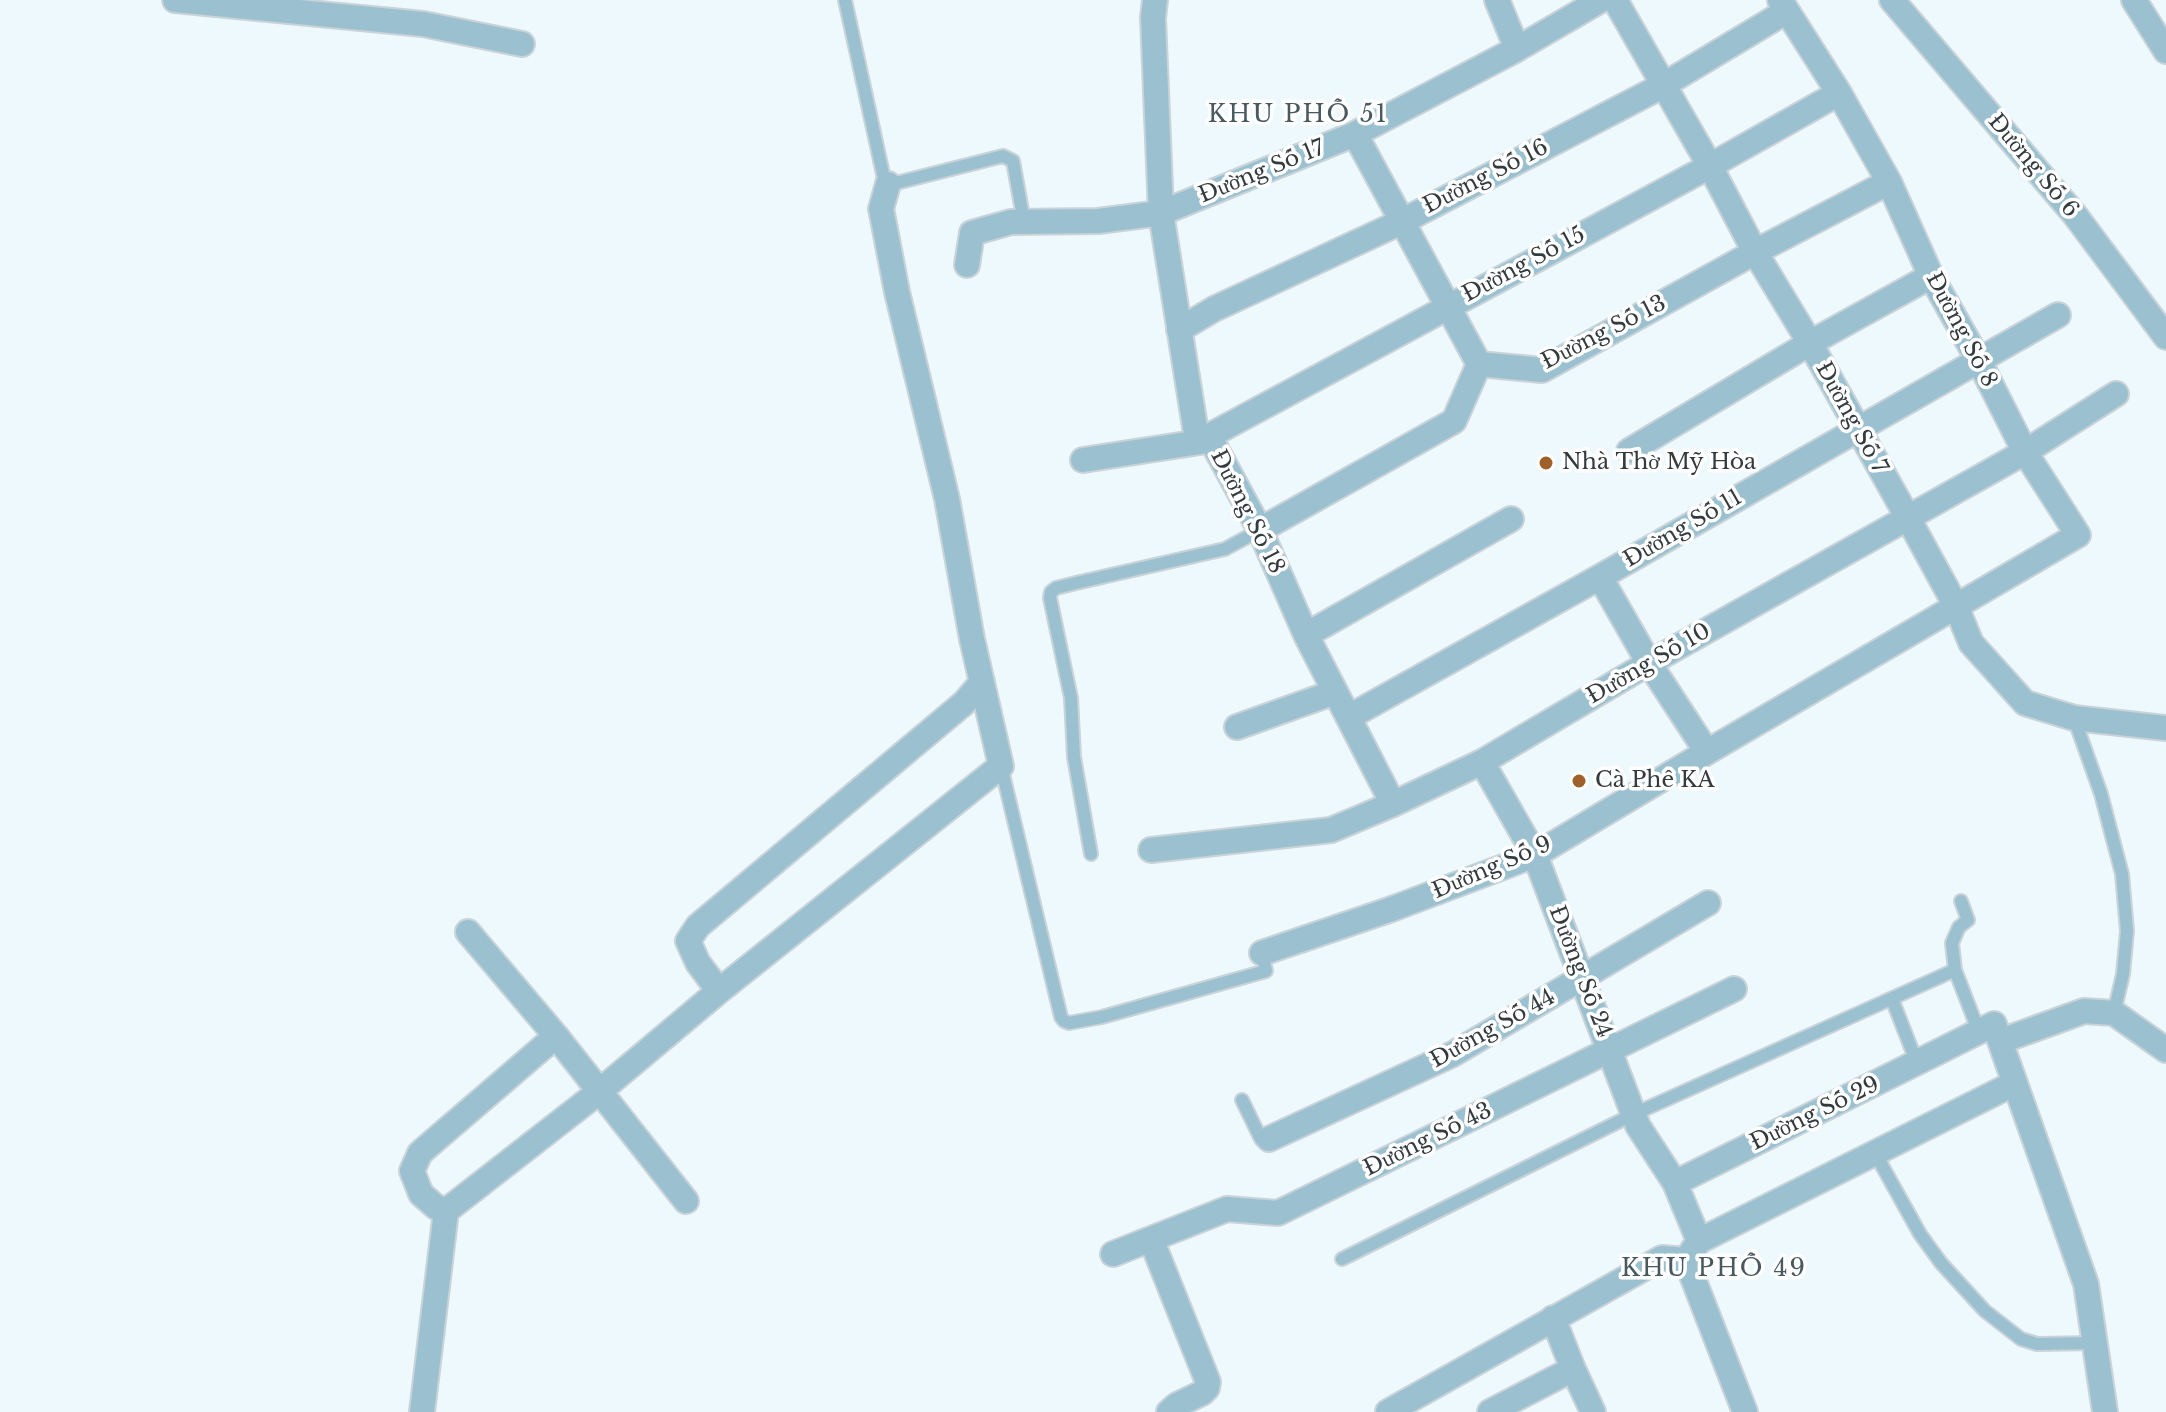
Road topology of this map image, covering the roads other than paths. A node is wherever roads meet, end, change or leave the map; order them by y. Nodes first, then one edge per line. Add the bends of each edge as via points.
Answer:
1 (175, 0) edge
2 (845, 0) edge
3 (1155, 0) edge
4 (1497, 0) edge
5 (1601, 0) edge
6 (1615, 0) edge
7 (1892, 0) edge
8 (2134, 0) edge
9 (1783, 5) edge
10 (424, 12) edge
11 (522, 44) dead end
12 (1517, 49) junction
13 (2166, 51) edge
14 (1662, 86) junction
15 (1839, 93) junction
16 (1355, 134) junction
17 (1710, 166) junction
18 (1889, 182) junction
19 (888, 184) junction
20 (1161, 213) junction
21 (1024, 222) junction
22 (1401, 222) junction
23 (1755, 252) junction
24 (967, 265) dead end
25 (1931, 276) junction
26 (1448, 306) junction
27 (2058, 315) dead end
28 (1179, 330) junction
29 (2166, 337) edge
30 (1810, 343) junction
31 (1979, 361) junction
32 (1479, 364) junction
33 (2116, 394) dead end
34 (1857, 429) junction
35 (1204, 439) junction
36 (1629, 451) dead end
37 (2025, 452) junction
38 (1083, 460) dead end
39 (1908, 518) junction
40 (1511, 519) dead end
41 (1260, 530) junction
42 (1600, 577) junction
43 (1956, 606) junction
44 (1306, 635) junction
45 (1649, 663) junction
46 (982, 682) junction
47 (1335, 692) junction
48 (1349, 717) junction
49 (2074, 718) junction
50 (1237, 727) dead end
51 (2166, 728) edge
52 (1707, 752) junction
53 (1482, 762) junction
54 (1001, 766) junction
55 (1393, 804) junction
56 (1151, 850) dead end
57 (1091, 854) dead end
58 (1535, 855) junction
59 (1961, 901) dead end
60 (1708, 903) dead end
61 (468, 932) dead end
62 (1262, 953) joint
63 (1955, 970) junction
64 (1582, 979) junction
65 (1734, 989) dead end
66 (719, 991) junction
67 (1892, 999) junction
68 (2114, 1013) junction
69 (556, 1036) junction
70 (1990, 1036) junction
71 (1609, 1049) junction
72 (2166, 1050) edge
73 (1917, 1063) junction
74 (2015, 1083) junction
75 (600, 1091) junction
76 (1242, 1100) dead end
77 (1634, 1114) junction
78 (1269, 1139) joint
79 (1875, 1153) junction
80 (1675, 1183) junction
81 (686, 1201) dead end
82 (446, 1211) junction
83 (1151, 1239) junction
84 (1692, 1251) junction
85 (1113, 1254) dead end
86 (1342, 1259) dead end
87 (1553, 1318) junction
88 (2095, 1343) junction
89 (1573, 1369) junction
90 (422, 1412) edge
91 (1169, 1412) edge
92 (1388, 1412) edge
93 (1490, 1412) edge
94 (1593, 1412) edge
95 (1745, 1412) edge
96 (2105, 1412) edge

1 - 10 street
2 - 19 lane
3 - 20 street, Đường Số 18
4 - 12 street
5 - 12 street, Đường Số 17
6 - 14 street, Đường Số 7
7 - 29 street, Đường Số 6 via 2075,215
8 - 13 street
9 - 14 street, Đường Số 16
9 - 15 street, Đường Số 8
10 - 11 street
12 - 16 street, Đường Số 17
14 - 17 street, Đường Số 7
14 - 22 street, Đường Số 16
15 - 17 street, Đường Số 15
15 - 18 street, Đường Số 8
16 - 20 street, Đường Số 17
16 - 22 street
17 - 23 street, Đường Số 7
17 - 26 street, Đường Số 15
18 - 23 street, Đường Số 13
18 - 25 street, Đường Số 8
19 - 21 lane via 1003,156 1013,161
19 - 46 street via 881,209
20 - 21 street, Đường Số 17
20 - 28 street, Đường Số 18
21 - 24 street, Đường Số 17 via 972,233
22 - 26 street
22 - 28 street, Đường Số 16
23 - 30 street, Đường Số 7
23 - 32 street, Đường Số 13 via 1542,370
25 - 30 street
25 - 31 street, Đường Số 8
26 - 32 street
26 - 35 street, Đường Số 15
27 - 31 street, Đường Số 11
28 - 35 street, Đường Số 18 via 1195,427
30 - 34 street, Đường Số 7
30 - 36 street
31 - 34 street, Đường Số 11
31 - 37 street, Đường Số 8
32 - 41 street via 1454,421
33 - 37 street, Đường Số 10
34 - 39 street, Đường Số 7
34 - 42 street, Đường Số 11
35 - 38 street, Đường Số 15
35 - 41 street, Đường Số 18
37 - 39 street, Đường Số 10
37 - 43 street, Đường Số 8 via 2078,535
39 - 43 street, Đường Số 7
39 - 45 street, Đường Số 10
40 - 44 street
41 - 44 street, Đường Số 18
41 - 57 lane via 1225,549 1051,592
42 - 45 street
42 - 48 street, Đường Số 11
43 - 49 street, Đường Số 7 via 1971,643 2025,703
43 - 52 street, Đường Số 9
44 - 47 street, Đường Số 18
45 - 52 street
45 - 53 street, Đường Số 10
46 - 54 street
46 - 66 street via 964,703 698,926 688,941
47 - 48 street, Đường Số 18
47 - 50 street
48 - 55 street, Đường Số 18
49 - 51 street, Đường Số 7
49 - 68 lane via 2122,874 2127,931
52 - 58 street, Đường Số 9
53 - 55 street, Đường Số 10
53 - 58 street, Đường Số 24
54 - 62 lane via 1064,1021 1125,1011 1266,971
54 - 66 street
55 - 56 street, Đường Số 10 via 1331,830
58 - 62 street, Đường Số 9
58 - 64 street, Đường Số 24
59 - 63 lane via 1968,920 1952,943
60 - 64 street, Đường Số 44
61 - 69 street
63 - 67 lane
63 - 70 lane
64 - 71 street, Đường Số 24
64 - 78 street, Đường Số 44 via 1453,1054
65 - 71 street, Đường Số 43
66 - 75 street
67 - 73 lane
67 - 77 lane
68 - 70 street, Đường Số 29 via 2084,1011
68 - 72 street
69 - 75 street
69 - 82 street via 420,1153 412,1171 421,1194
70 - 73 street, Đường Số 29
70 - 74 street
71 - 77 street, Đường Số 24
71 - 83 street, Đường Số 43 via 1278,1213 1227,1209
73 - 80 street, Đường Số 29
74 - 79 street
74 - 88 street via 2086,1284
75 - 81 street
75 - 82 street
76 - 78 lane via 1261,1139
77 - 80 street, Đường Số 24
77 - 86 lane
79 - 84 street
79 - 88 lane via 1920,1234 1985,1311 2021,1339 2037,1344
80 - 84 street
82 - 90 street
83 - 85 street, Đường Số 43
83 - 91 street via 1208,1382 1202,1393
84 - 87 street via 1662,1258
84 - 95 street
87 - 89 street
87 - 92 street
88 - 96 street
89 - 93 street
89 - 94 street

